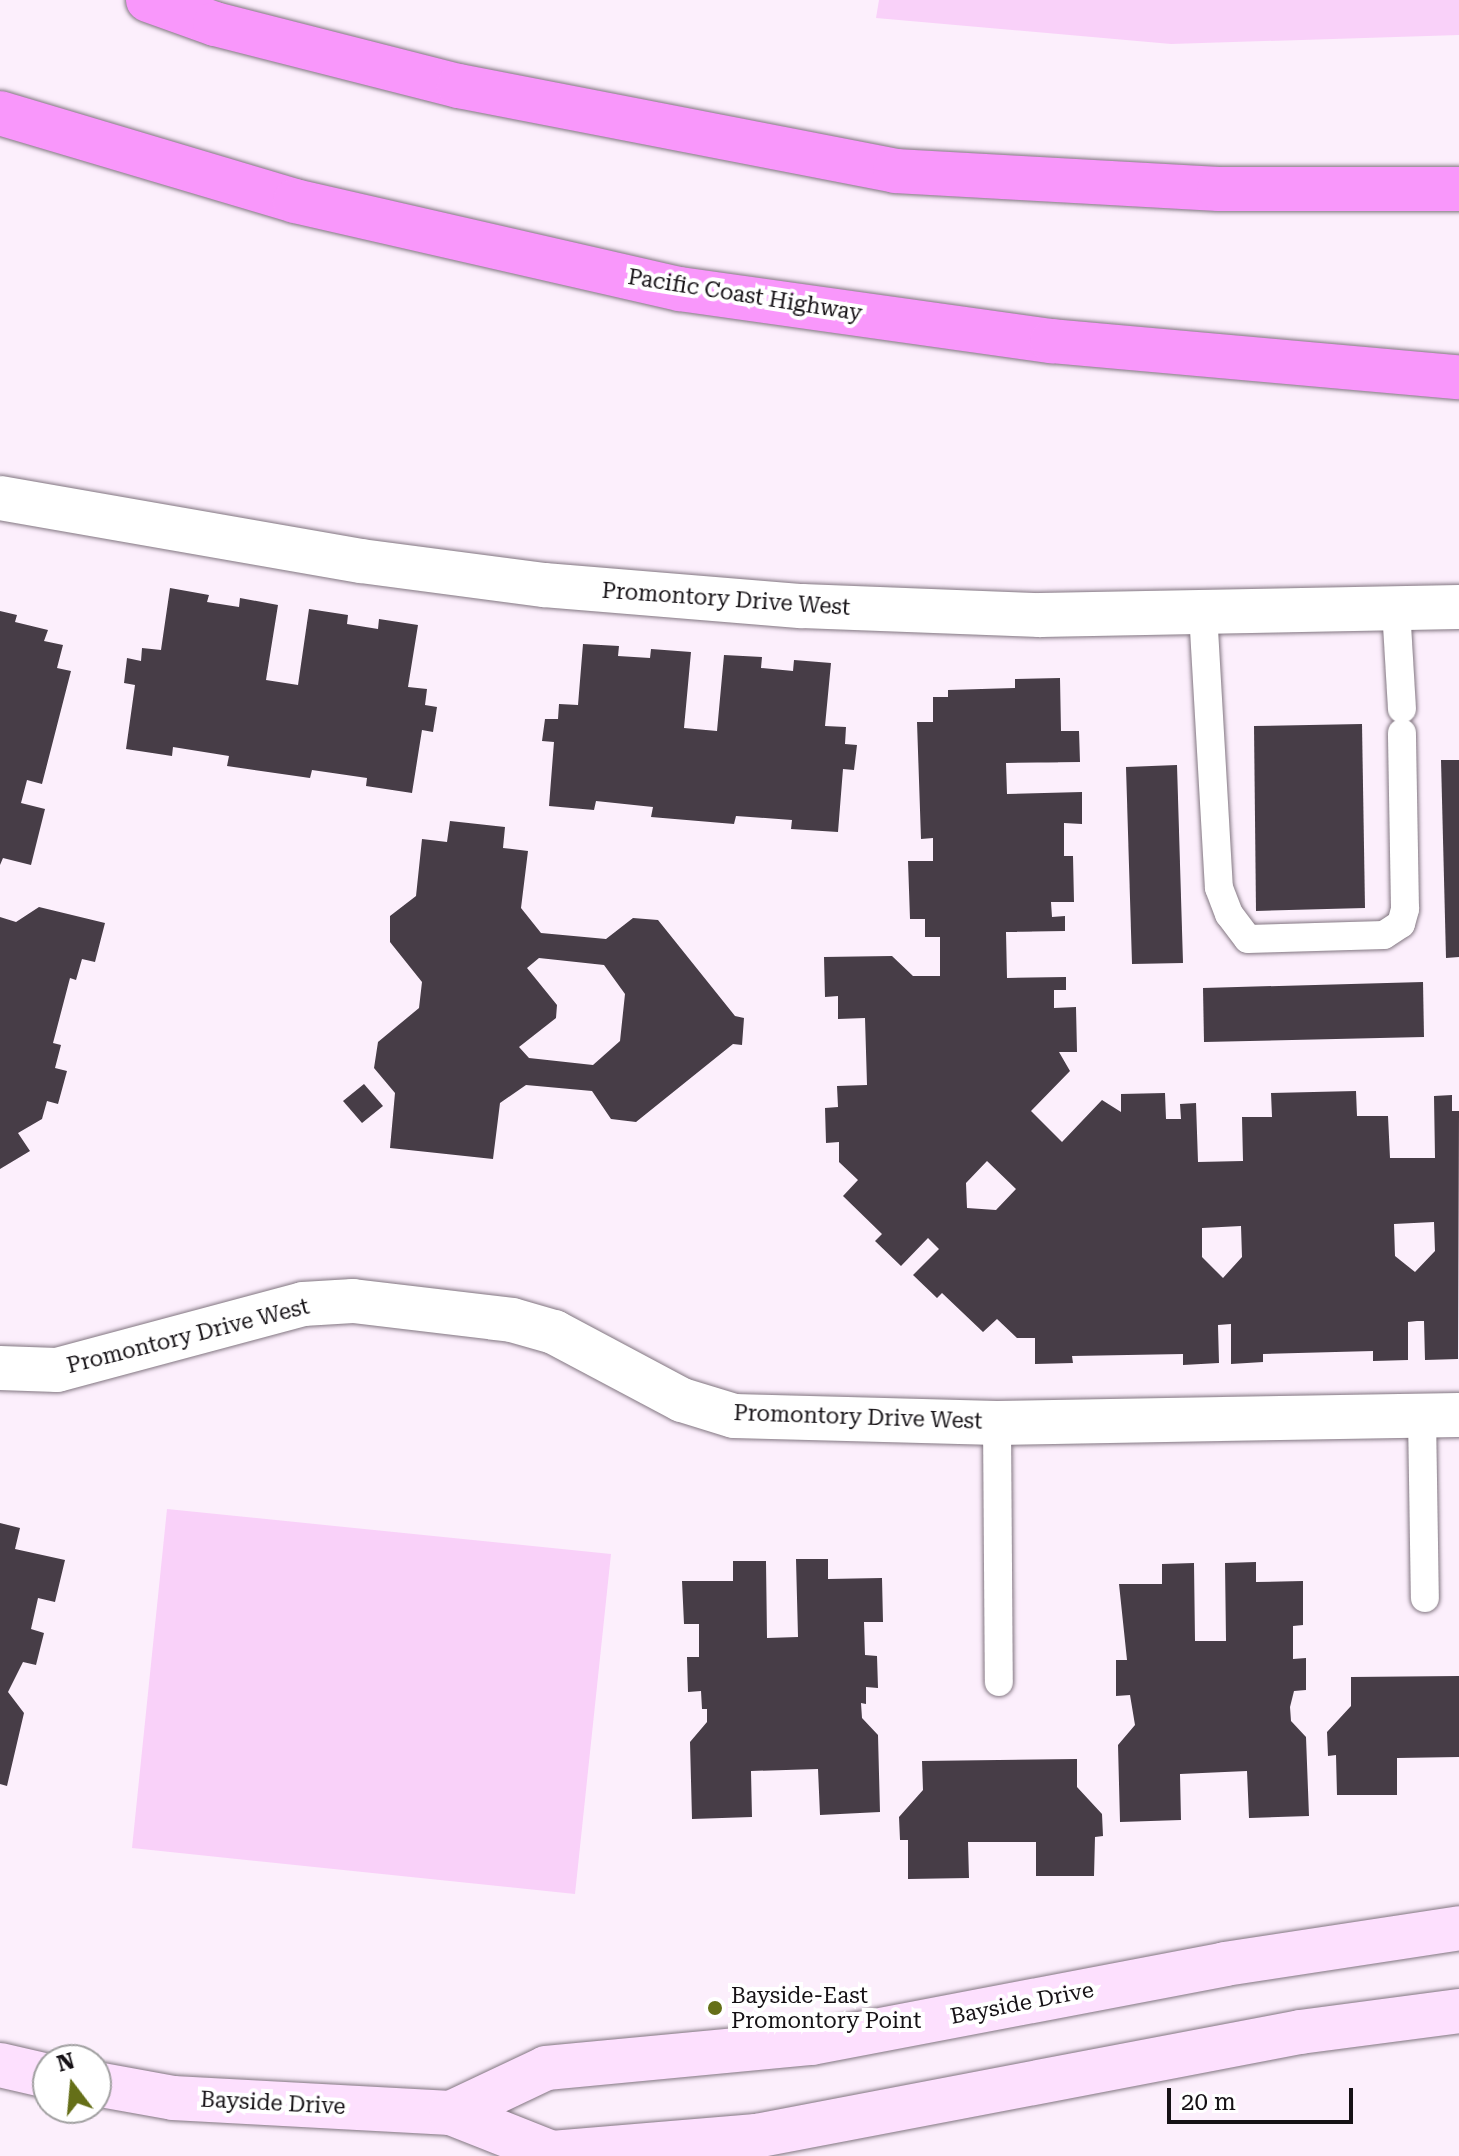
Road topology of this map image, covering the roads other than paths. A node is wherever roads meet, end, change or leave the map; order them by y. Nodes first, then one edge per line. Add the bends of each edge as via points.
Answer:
1 (148, 0) edge
2 (0, 113) edge
3 (1459, 189) edge
4 (1459, 377) edge
5 (0, 498) edge
6 (1459, 607) edge
7 (1396, 608) junction
8 (1203, 612) junction
9 (0, 1368) edge
10 (1440, 1416) edge
11 (997, 1423) junction
12 (1425, 1598) dead end
13 (999, 1682) dead end
14 (1459, 1928) edge
15 (1459, 2011) edge
16 (0, 2065) edge
17 (32, 2072) edge
18 (112, 2087) edge
19 (451, 2113) junction

1 - 3 highway via 215,24 459,86 895,171 1219,189
2 - 4 highway, Pacific Coast Highway via 295,201 680,289 1052,341
5 - 8 street, Promontory Drive West via 158,529 544,585 802,606 1040,615
6 - 7 street, Promontory Drive West
7 - 8 street, Promontory Drive West
7 - 8 lane via 1405,909 1401,924 1384,935 1248,939 1229,914 1219,888
9 - 11 street, Promontory Drive West via 57,1370 303,1304 353,1301 512,1320 554,1332 682,1400 734,1416
10 - 11 street, Promontory Drive West
10 - 12 lane
11 - 13 lane
14 - 19 main road, Bayside Drive via 1225,1964 812,2043 546,2068
15 - 19 main road, Bayside Drive via 1300,2032 914,2110 756,2136 552,2153
16 - 17 main road
18 - 19 main road, Bayside Drive via 173,2098

